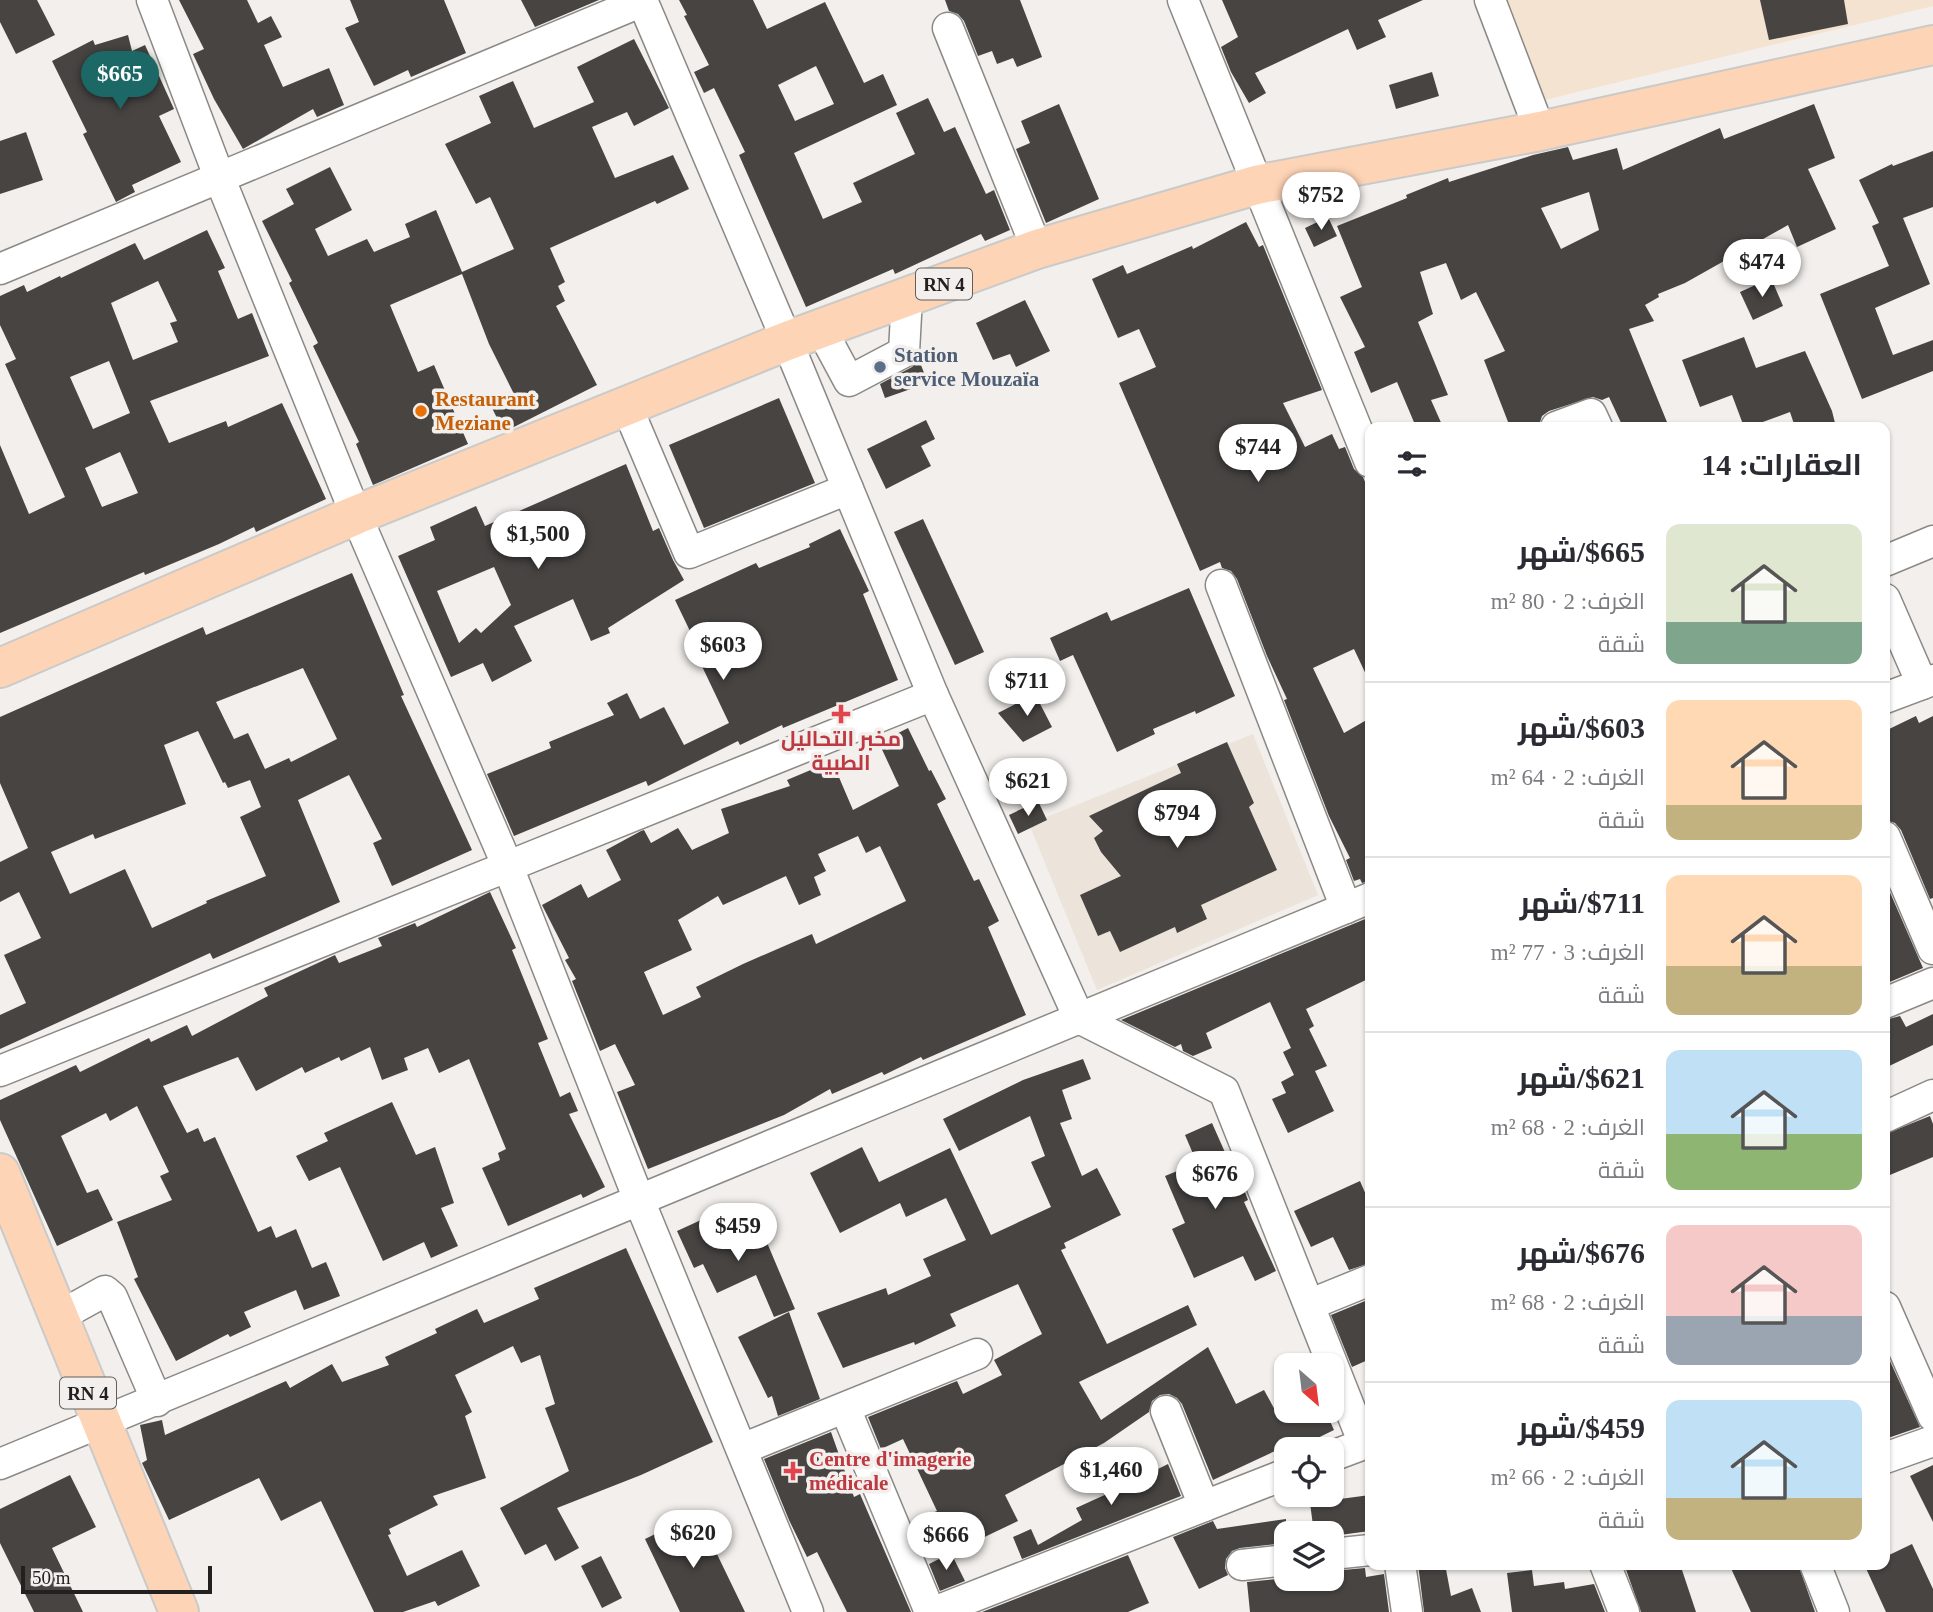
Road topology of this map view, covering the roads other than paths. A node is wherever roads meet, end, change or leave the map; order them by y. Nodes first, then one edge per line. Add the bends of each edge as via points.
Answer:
1 (152, 0) edge
2 (1183, 0) edge
3 (1490, 0) edge
4 (642, 1) edge
5 (948, 29) dead end
6 (1933, 45) edge
7 (1540, 131) junction
8 (220, 179) junction
9 (1256, 185) junction
10 (1037, 249) junction
11 (0, 269) edge
12 (907, 297) junction
13 (804, 335) junction
14 (627, 407) junction
15 (1569, 422) edge
16 (1595, 422) edge
17 (1365, 449) edge
18 (848, 489) junction
19 (356, 515) junction
20 (1933, 541) edge
21 (1890, 559) edge
22 (1221, 585) dead end
23 (1890, 609) edge
24 (0, 668) edge
25 (1928, 682) edge
26 (933, 695) junction
27 (1890, 696) edge
28 (1890, 847) edge
29 (508, 867) junction
30 (1358, 903) edge
31 (1927, 919) edge
32 (1933, 949) edge
33 (1933, 983) edge
34 (1890, 1001) edge
35 (1079, 1018) junction
36 (0, 1071) edge
37 (1933, 1095) edge
38 (1890, 1115) edge
39 (0, 1173) edge
40 (639, 1200) junction
41 (1365, 1282) edge
42 (1311, 1304) junction
43 (58, 1317) junction
44 (1890, 1318) edge
45 (977, 1354) dead end
46 (157, 1401) junction
47 (845, 1408) junction
48 (1166, 1411) dead end
49 (1933, 1416) edge
50 (101, 1424) junction
51 (1933, 1441) edge
52 (1365, 1445) edge
53 (742, 1449) junction
54 (1365, 1453) edge
55 (1344, 1455) edge
56 (1890, 1456) edge
57 (0, 1465) edge
58 (1274, 1479) edge
59 (1204, 1506) junction
60 (1365, 1551) edge
61 (1344, 1553) edge
62 (1274, 1561) edge
63 (1242, 1565) dead end
64 (1401, 1570) edge
65 (1607, 1570) edge
66 (1817, 1570) edge
67 (179, 1612) edge
68 (808, 1612) edge
69 (932, 1612) edge
70 (1407, 1612) edge
71 (1624, 1612) edge
72 (1834, 1612) edge

1 - 8 street
2 - 9 street
3 - 7 street
4 - 8 street
4 - 13 street
5 - 10 street
6 - 7 main road, RN 4
7 - 9 main road, RN 4
8 - 11 street
8 - 19 street
9 - 10 main road, RN 4
9 - 17 street
10 - 12 main road, RN 4
12 - 13 main road, RN 4
12 - 13 street via 904,352 849,381
13 - 14 main road, RN 4
13 - 18 street
14 - 18 street via 689,553
14 - 19 main road, RN 4
15 - 16 street via 1591,414
18 - 26 street
19 - 24 main road, RN 4
19 - 29 street
20 - 21 street
22 - 30 street
23 - 25 street
25 - 27 street
26 - 29 street
26 - 35 street
28 - 31 street
29 - 36 street
29 - 40 street
30 - 35 street
31 - 32 street
33 - 34 street
35 - 40 street
35 - 42 street via 1224,1091
37 - 38 street
39 - 43 main road, RN 4
40 - 46 street
40 - 53 street
41 - 42 street
42 - 52 street
43 - 46 street via 105,1291 112,1297
43 - 50 main road, RN 4
44 - 49 street
45 - 47 street
46 - 50 street
47 - 53 street
47 - 69 street
48 - 59 street
50 - 57 street
50 - 67 main road, RN 4
51 - 56 street
53 - 68 street
54 - 55 street
58 - 59 street
59 - 69 street
60 - 61 street
62 - 63 street
64 - 70 street
65 - 71 street
66 - 72 street

